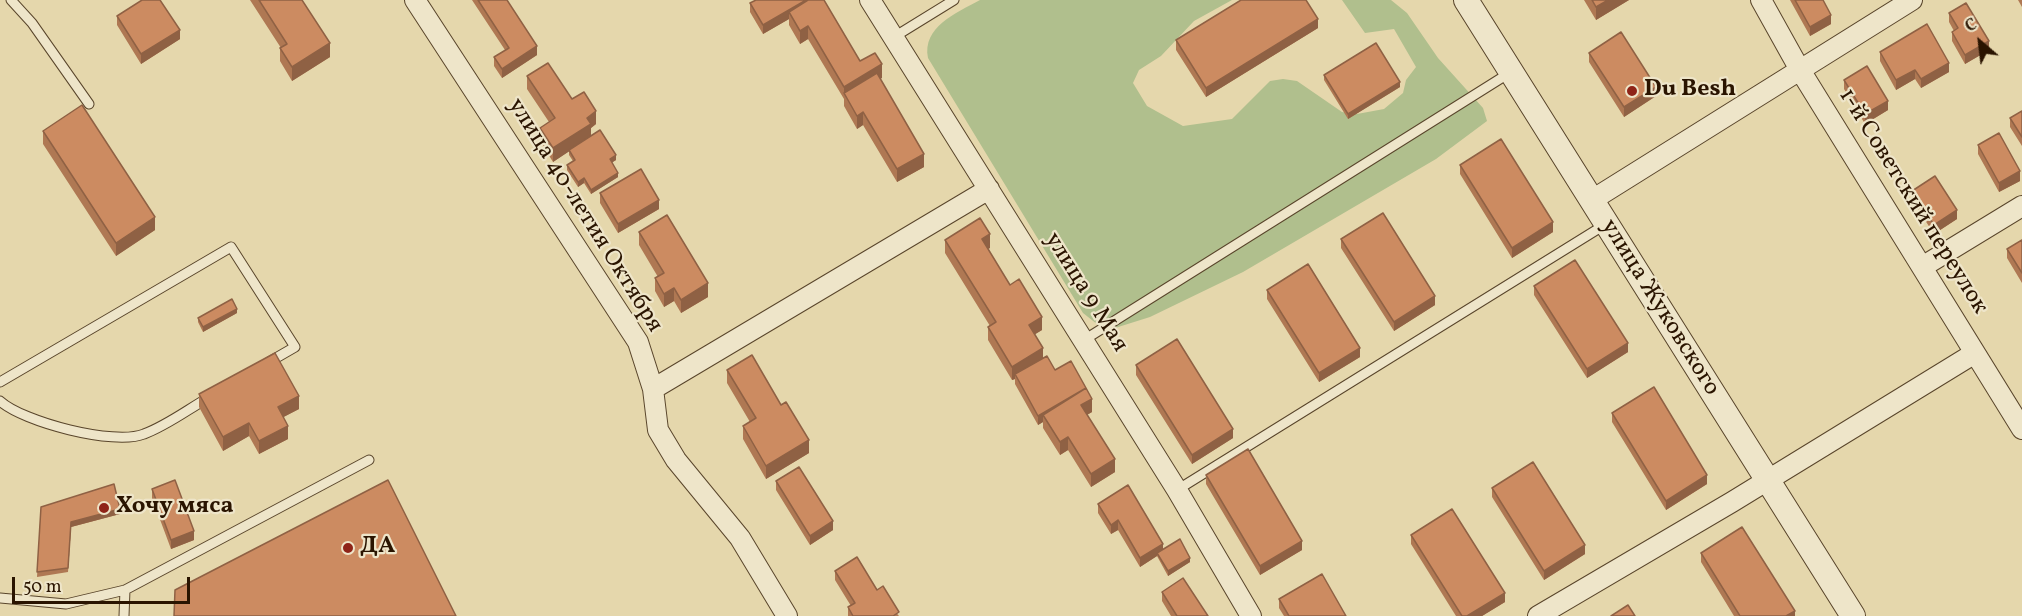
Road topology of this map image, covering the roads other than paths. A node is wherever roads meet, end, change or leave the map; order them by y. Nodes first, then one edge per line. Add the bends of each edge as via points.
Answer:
1 (11, 0) edge
2 (415, 0) edge
3 (870, 0) edge
4 (954, 0) edge
5 (1466, 0) edge
6 (1761, 0) edge
7 (1912, 0) edge
8 (894, 37) junction
9 (1800, 70) junction
10 (1511, 72) junction
11 (89, 104) dead end
12 (989, 189) junction
13 (1592, 200) junction
14 (2022, 206) edge
15 (1606, 223) junction
16 (1923, 267) junction
17 (1084, 339) junction
18 (1975, 353) junction
19 (265, 365) edge
20 (0, 382) edge
21 (652, 389) junction
22 (214, 394) edge
23 (0, 401) edge
24 (2022, 429) edge
25 (369, 460) dead end
26 (1768, 480) junction
27 (1177, 490) junction
28 (125, 591) junction
29 (0, 598) edge
30 (124, 616) edge
31 (787, 616) edge
32 (1251, 616) edge
33 (1538, 616) edge
34 (1853, 616) edge

1 - 11 lane
2 - 21 street, улица 40-летия Октября via 638,342
3 - 8 street, улица 9 Мая
4 - 8 lane
5 - 10 street, улица Жуковского
6 - 9 street, 1-й Советский переулок
7 - 9 street
8 - 12 street, улица 9 Мая
9 - 13 street
9 - 16 street, 1-й Советский переулок
10 - 13 street, улица Жуковского
10 - 17 lane
12 - 17 street, улица 9 Мая
12 - 21 street
13 - 15 street, улица Жуковского
14 - 16 street
15 - 26 street, улица Жуковского
15 - 27 lane
16 - 18 street, 1-й Советский переулок
17 - 27 street, улица 9 Мая
18 - 24 street, 1-й Советский переулок
18 - 26 street
19 - 20 lane via 295,347 231,247
21 - 31 street, улица 40-летия Октября via 658,430 675,460 740,538
22 - 23 lane via 142,435 99,438 17,414
25 - 28 lane
26 - 33 street
26 - 34 street, улица Жуковского
27 - 32 street, улица 9 Мая
28 - 29 lane via 66,604
28 - 30 lane

